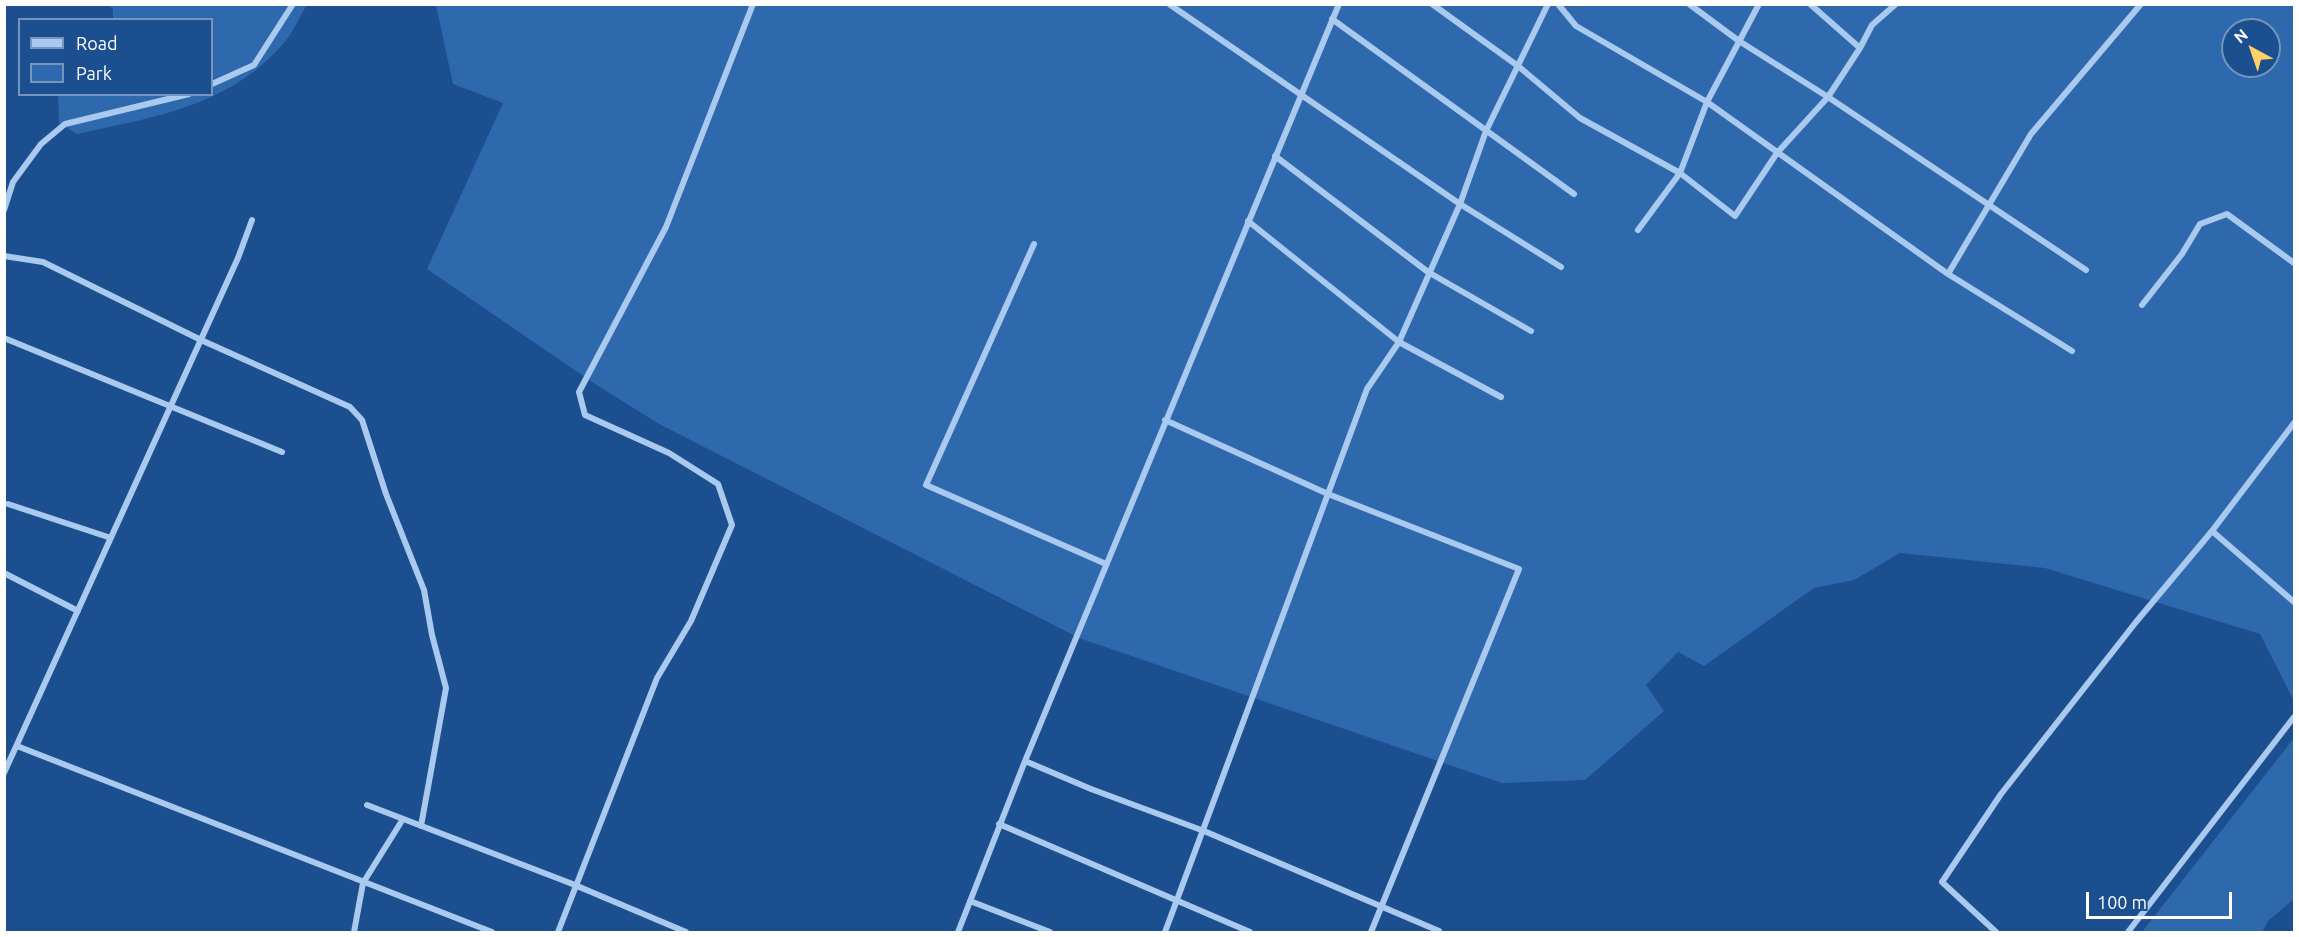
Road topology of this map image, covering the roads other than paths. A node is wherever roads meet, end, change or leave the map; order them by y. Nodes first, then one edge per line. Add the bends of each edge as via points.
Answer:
1 (293, 4) edge
2 (753, 4) edge
3 (1169, 4) edge
4 (1339, 4) edge
5 (1432, 4) edge
6 (1548, 4) edge
7 (1558, 4) edge
8 (1689, 4) edge
9 (1759, 4) edge
10 (1810, 4) edge
11 (1896, 4) edge
12 (2141, 4) edge
13 (1332, 19) junction
14 (1739, 41) junction
15 (1860, 48) junction
16 (1518, 66) junction
17 (213, 84) edge
18 (181, 96) edge
19 (1301, 96) junction
20 (1828, 97) junction
21 (1707, 102) junction
22 (1486, 131) junction
23 (1777, 153) junction
24 (1275, 156) junction
25 (1680, 173) junction
26 (1575, 194) dead end
27 (1460, 204) junction
28 (1988, 207) junction
29 (4, 210) edge
30 (252, 220) dead end
31 (1248, 220) junction
32 (1638, 230) dead end
33 (1034, 244) dead end
34 (4, 256) edge
35 (2295, 263) edge
36 (1561, 267) dead end
37 (2086, 270) dead end
38 (1428, 272) junction
39 (1948, 274) junction
40 (2142, 305) dead end
41 (1531, 331) dead end
42 (4, 338) edge
43 (201, 340) junction
44 (1399, 342) junction
45 (2072, 351) dead end
46 (1501, 397) dead end
47 (170, 406) junction
48 (1165, 420) junction
49 (2295, 423) edge
50 (282, 452) dead end
51 (1328, 494) junction
52 (6, 503) edge
53 (4, 511) edge
54 (2212, 531) junction
55 (111, 538) junction
56 (1106, 564) junction
57 (4, 573) edge
58 (2295, 602) edge
59 (78, 611) junction
60 (2295, 717) edge
61 (17, 746) junction
62 (1025, 761) junction
63 (4, 773) edge
64 (367, 806) dead end
65 (403, 819) junction
66 (999, 824) junction
67 (422, 826) junction
68 (1204, 831) junction
69 (363, 883) junction
70 (577, 886) junction
71 (970, 901) junction
72 (1177, 903) junction
73 (1382, 907) junction
74 (1439, 931) edge
75 (354, 933) edge
76 (492, 933) edge
77 (558, 933) edge
78 (686, 933) edge
79 (958, 933) edge
80 (1050, 933) edge
81 (1165, 933) edge
82 (1250, 933) edge
83 (1371, 933) edge
84 (1996, 933) edge
85 (2128, 933) edge

1 - 17 street via 254,65
2 - 70 street via 666,227 579,392 585,415 669,453 718,484 732,525 691,621 657,678
3 - 19 street
4 - 13 street
5 - 16 street
6 - 16 street
7 - 21 street via 1576,26
8 - 14 street
9 - 14 street
10 - 15 street
11 - 15 street via 1872,25
12 - 28 street via 2031,134
13 - 19 street
13 - 22 street
14 - 20 street
14 - 21 street
15 - 20 street
16 - 22 street
16 - 25 street via 1580,118
18 - 29 street via 65,124 41,144 13,182
19 - 24 street
19 - 27 street
20 - 23 street
20 - 28 street
21 - 23 street
21 - 25 street
22 - 26 street
22 - 27 street
23 - 25 street via 1735,216
23 - 39 street
24 - 31 street
24 - 38 street
25 - 32 street
27 - 36 street
27 - 38 street
28 - 37 street
28 - 39 street
30 - 43 street
31 - 44 street
31 - 48 street
33 - 56 street via 926,485
34 - 43 street via 43,262
35 - 40 street via 2227,214 2200,224
38 - 41 street
38 - 44 street
39 - 45 street
42 - 47 street
43 - 47 street
43 - 67 street via 350,407 362,420 424,590 446,688
44 - 46 street
44 - 51 street via 1367,389
47 - 50 street
47 - 55 street
48 - 51 street
48 - 56 street
49 - 54 street
51 - 68 street
51 - 73 street via 1519,569
52 - 53 street
52 - 55 street
54 - 58 street
54 - 84 street via 2001,794 1942,882
55 - 59 street
56 - 62 street
57 - 59 street
59 - 61 street
60 - 85 street
61 - 63 street
61 - 69 street
62 - 66 street
62 - 68 street
64 - 65 street
65 - 67 street
65 - 69 street
66 - 71 street
66 - 72 street
67 - 70 street
68 - 72 street
68 - 73 street
69 - 75 street
69 - 76 street
70 - 77 street
70 - 78 street
71 - 79 street
71 - 80 street
72 - 81 street
72 - 82 street
73 - 74 street
73 - 83 street

